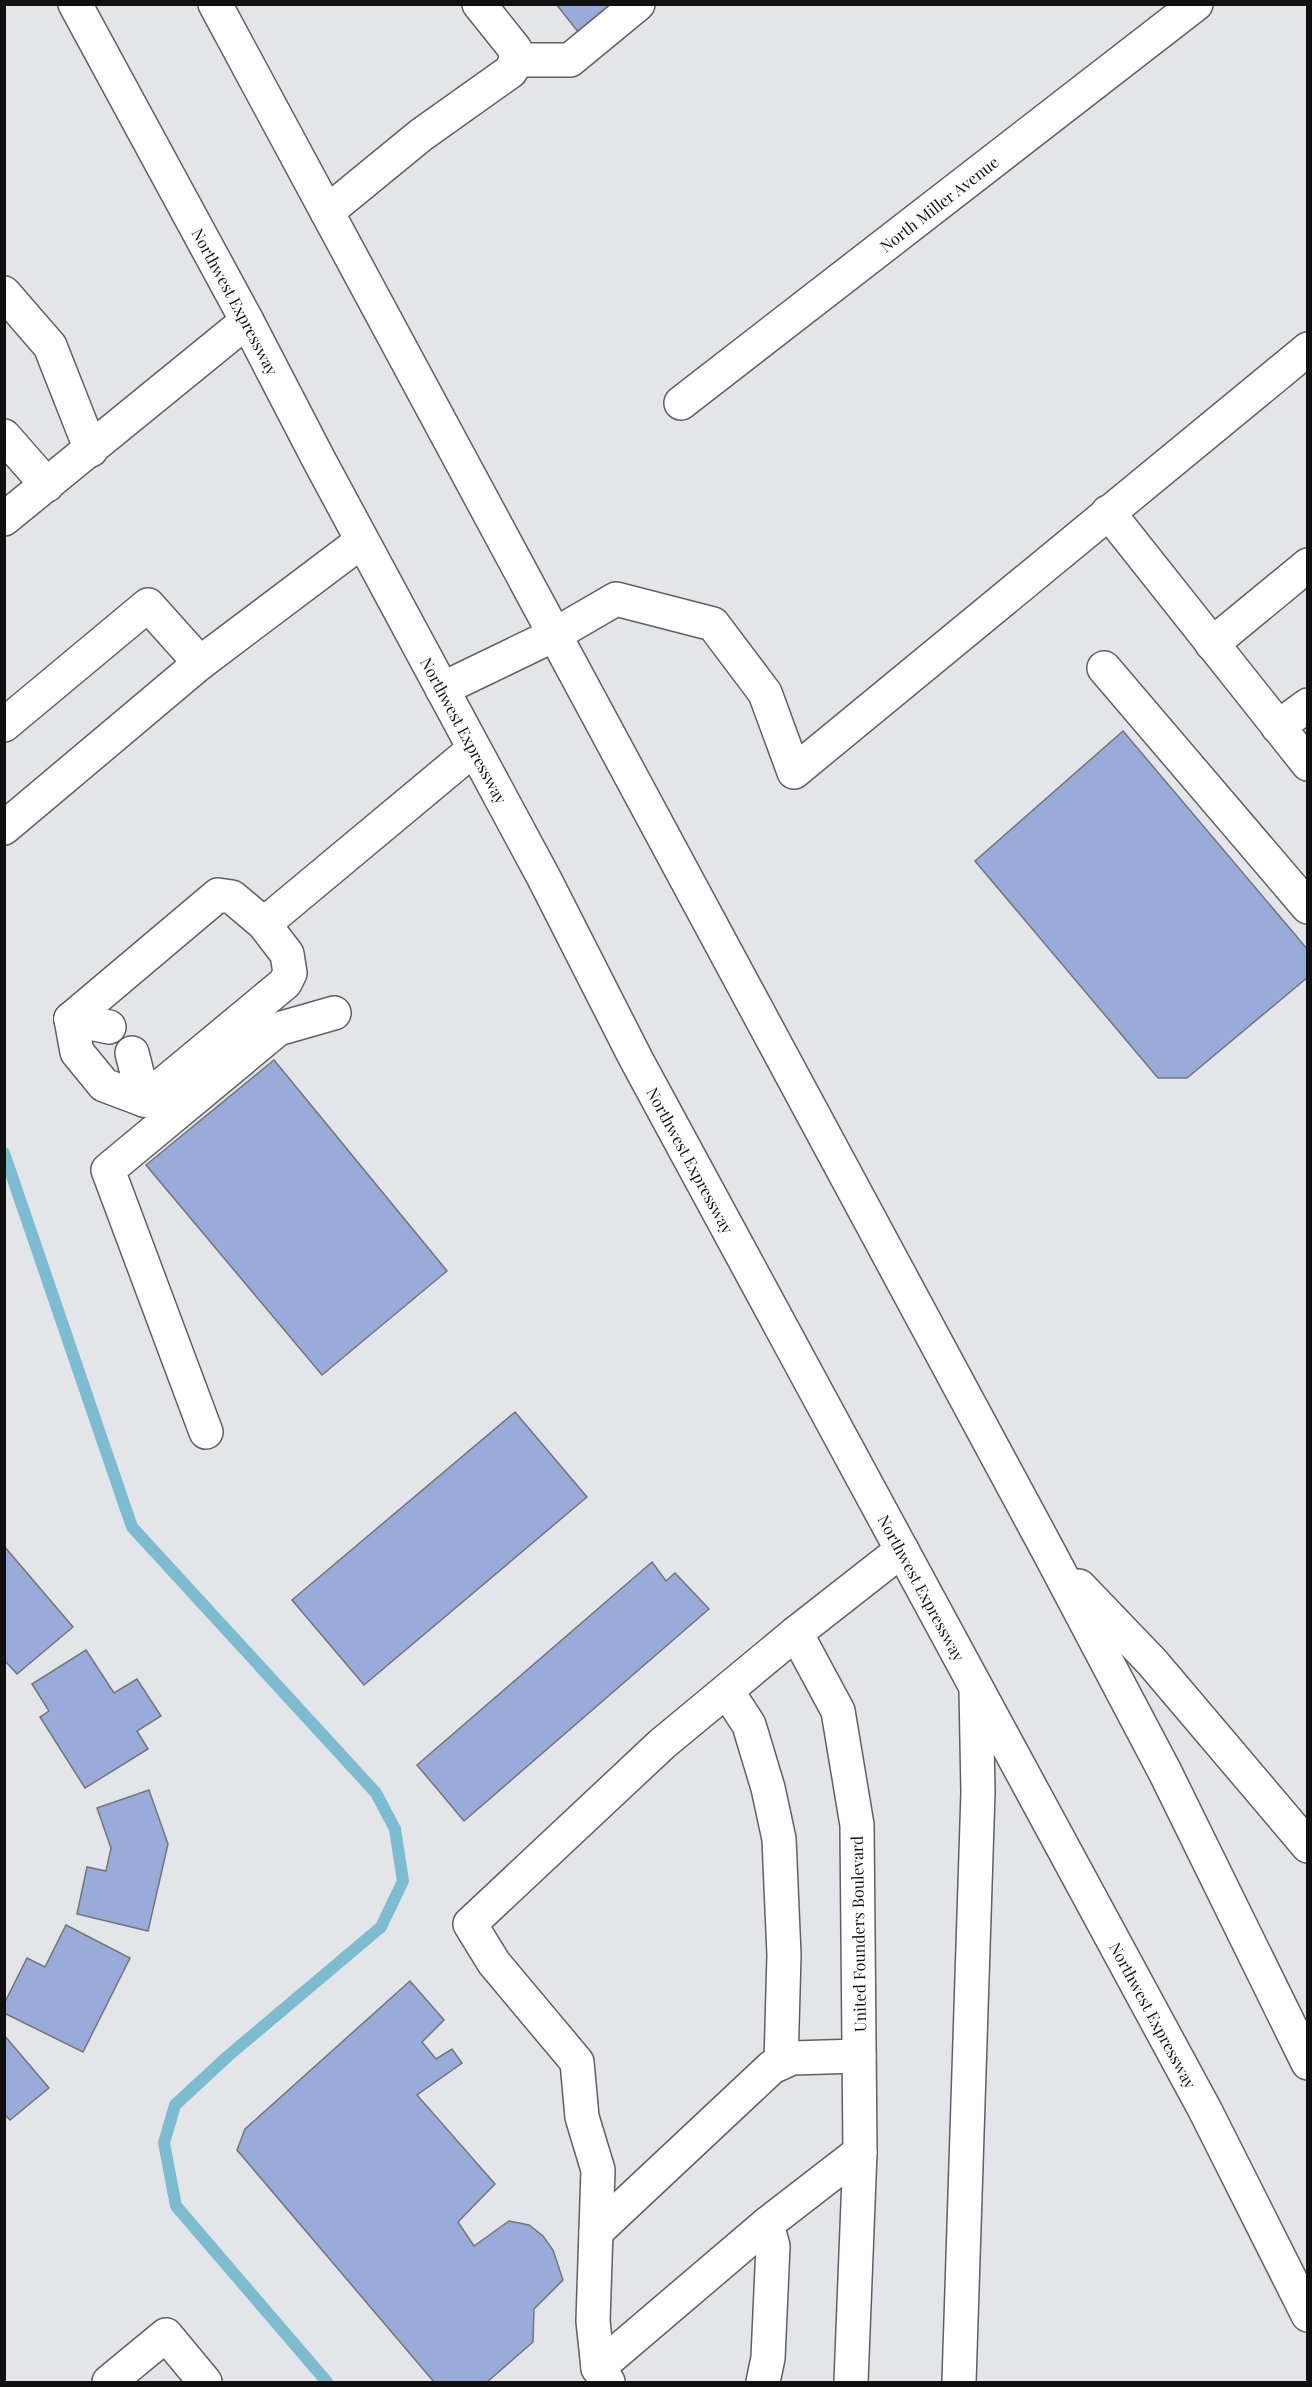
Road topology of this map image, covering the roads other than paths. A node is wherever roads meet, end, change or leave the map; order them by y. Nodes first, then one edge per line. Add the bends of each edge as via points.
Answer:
1 (75, 4) edge
2 (215, 4) edge
3 (479, 4) edge
4 (638, 4) edge
5 (1196, 4) edge
6 (516, 60) junction
7 (327, 212) junction
8 (4, 293) edge
9 (247, 321) junction
10 (1308, 348) edge
11 (681, 403) dead end
12 (4, 436) edge
13 (91, 450) junction
14 (46, 485) junction
15 (1108, 512) junction
16 (4, 519) edge
17 (362, 541) junction
18 (1308, 565) edge
19 (554, 635) junction
20 (1212, 644) junction
21 (200, 663) junction
22 (1104, 668) dead end
23 (442, 689) junction
24 (1308, 705) edge
25 (4, 724) edge
26 (1278, 728) junction
27 (474, 749) junction
28 (1308, 764) edge
29 (4, 828) edge
30 (1308, 907) edge
31 (264, 924) junction
32 (334, 1013) dead end
33 (71, 1019) junction
34 (109, 1027) dead end
35 (132, 1053) dead end
36 (144, 1100) junction
37 (206, 1432) dead end
38 (902, 1550) junction
39 (1051, 1556) junction
40 (796, 1633) junction
41 (976, 1684) junction
42 (727, 1691) junction
43 (1308, 1846) edge
44 (859, 2056) junction
45 (782, 2063) junction
46 (1308, 2063) edge
47 (860, 2152) junction
48 (767, 2224) junction
49 (596, 2232) junction
50 (1308, 2315) edge
51 (603, 2375) edge
52 (109, 2382) edge
53 (206, 2382) edge
54 (763, 2382) edge
55 (851, 2382) edge
56 (959, 2382) edge

1 - 9 main road, Northwest Expressway
2 - 7 main road
3 - 6 main road via 515,49
4 - 6 main road via 570,60
5 - 11 main road, North Miller Avenue
6 - 7 main road via 511,71 421,135
7 - 19 main road
8 - 13 main road via 50,346
9 - 13 main road
9 - 17 main road, Northwest Expressway
10 - 15 main road
12 - 14 main road
13 - 14 main road
14 - 16 main road
15 - 19 main road via 794,772 765,693 713,624 616,599
15 - 20 main road
17 - 21 main road
17 - 23 main road, Northwest Expressway
18 - 20 main road
19 - 23 main road
19 - 39 main road
20 - 26 main road
21 - 25 main road via 148,605
21 - 29 main road
22 - 30 main road
23 - 27 main road, Northwest Expressway
24 - 26 main road
26 - 28 main road
27 - 31 main road
27 - 38 main road, Northwest Expressway via 636,1059
31 - 33 main road via 232,897 218,895
31 - 36 main road via 287,954 290,973 285,983
32 - 37 main road via 278,1029 108,1170
33 - 34 main road
33 - 36 main road via 77,1052 104,1085
35 - 36 main road
38 - 40 main road
38 - 41 main road, Northwest Expressway
39 - 43 main road via 1152,1662
39 - 46 main road via 1165,1772
40 - 42 main road
40 - 44 main road, United Founders Boulevard via 838,1711 856,1825
41 - 50 main road, Northwest Expressway via 1205,2110
41 - 56 main road via 978,1792
42 - 45 main road via 749,1725 779,1839 784,1955
42 - 49 main road via 662,1744 470,1924 494,1963 578,2062 582,2117 598,2170
44 - 45 main road via 792,2058
44 - 47 main road, United Founders Boulevard
45 - 49 main road via 772,2067
47 - 48 main road
47 - 55 main road, United Founders Boulevard
48 - 51 main road
48 - 54 main road via 772,2246 768,2358
49 - 51 main road via 593,2320
52 - 53 main road via 166,2336

